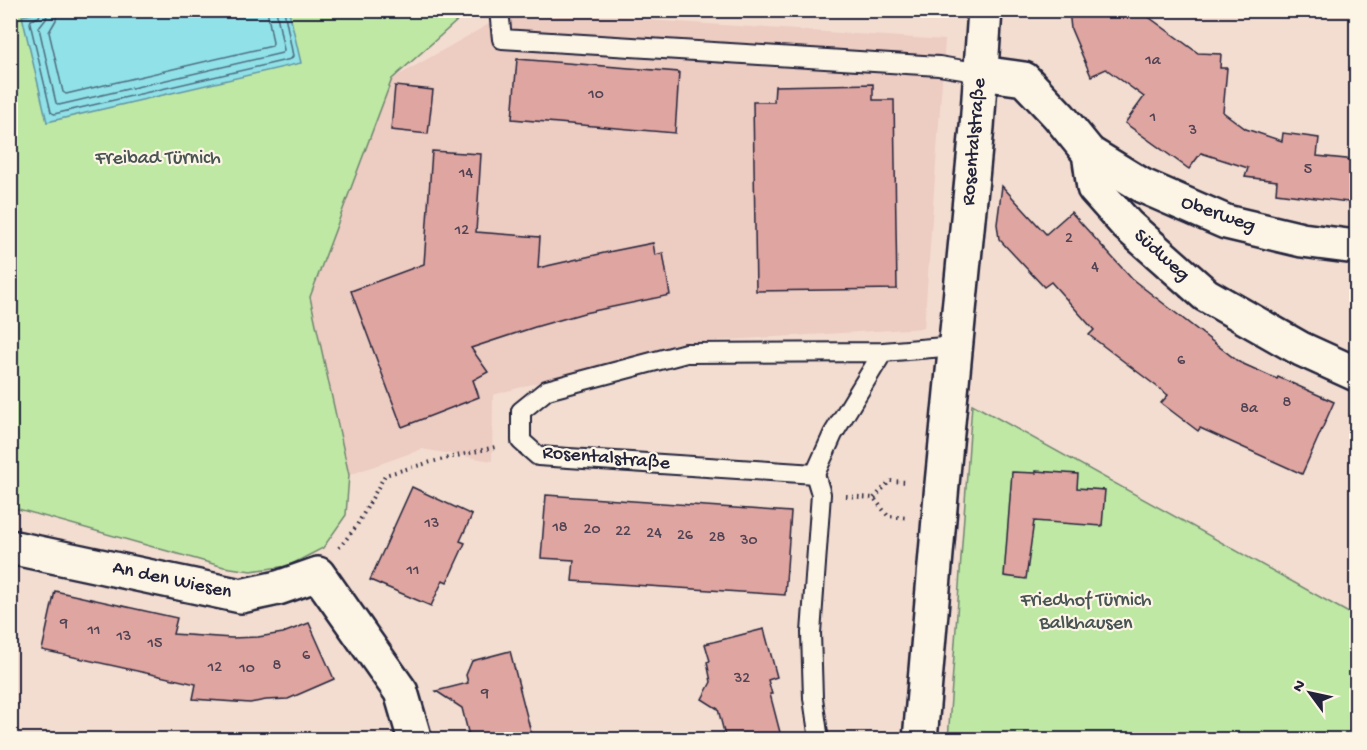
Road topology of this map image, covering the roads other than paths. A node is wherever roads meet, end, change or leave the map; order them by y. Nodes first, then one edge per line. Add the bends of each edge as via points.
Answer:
1 (499, 10) edge
2 (985, 10) edge
3 (981, 73) junction
4 (1089, 153) junction
5 (1356, 247) edge
6 (956, 346) junction
7 (883, 352) junction
8 (1356, 374) edge
9 (815, 474) junction
10 (10, 547) edge
11 (415, 740) edge
12 (819, 740) edge
13 (920, 740) edge

1 - 3 lane via 502,39 939,66
2 - 3 street, Rosentalstraße
3 - 4 street via 1024,79
3 - 6 street, Rosentalstraße
4 - 5 street, Oberweg via 1143,186 1226,222 1302,240
4 - 8 street, Südweg via 1094,188 1127,225 1206,295 1301,349
6 - 7 lane, Rosentalstraße
6 - 13 street, Rosentalstraße
7 - 9 lane via 833,434
7 - 9 lane, Rosentalstraße via 686,353 547,390 521,411 521,441 538,456
9 - 12 lane via 821,494 811,633
10 - 11 street, An den Wiesen via 241,596 318,574 401,692

